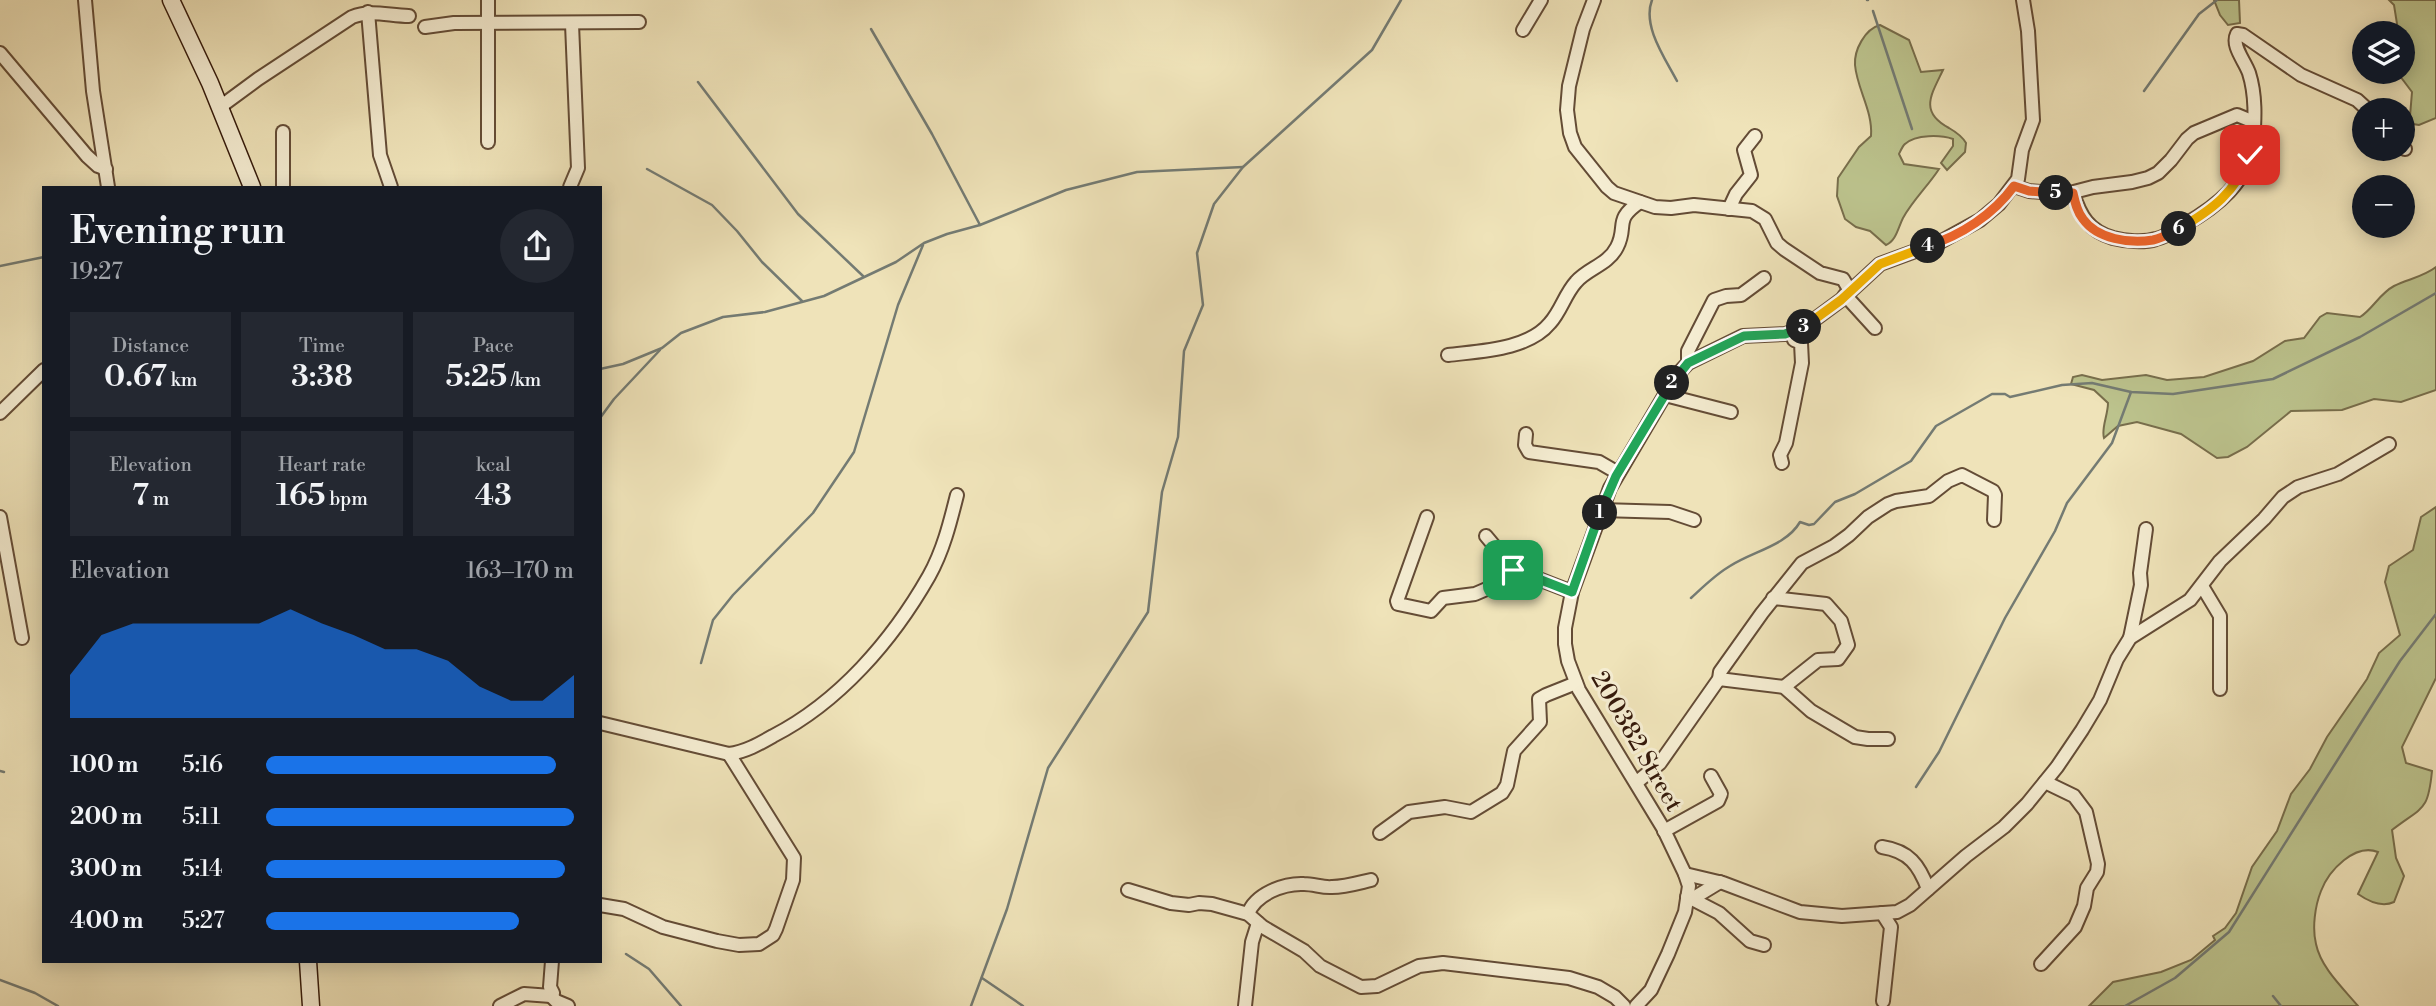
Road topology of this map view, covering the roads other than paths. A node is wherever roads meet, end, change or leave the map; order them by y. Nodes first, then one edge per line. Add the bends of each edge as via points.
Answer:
1 (85, 0) edge
2 (171, 0) edge
3 (488, 0) edge
4 (1541, 0) edge
5 (1594, 0) edge
6 (2023, 0) edge
7 (368, 12) junction
8 (409, 16) dead end
9 (639, 22) dead end
10 (489, 24) junction
11 (572, 24) junction
12 (425, 27) dead end
13 (1523, 30) dead end
14 (0, 53) edge
15 (2353, 98) edge
16 (220, 107) junction
17 (2254, 122) junction
18 (283, 132) dead end
19 (1755, 136) dead end
20 (488, 142) dead end
21 (106, 169) junction
22 (108, 186) edge
23 (252, 186) edge
24 (283, 186) edge
25 (391, 186) edge
26 (570, 186) edge
27 (2014, 186) junction
28 (2073, 193) junction
29 (1640, 202) junction
30 (1729, 209) junction
31 (1764, 278) dead end
32 (1848, 293) junction
33 (1875, 328) dead end
34 (1791, 332) junction
35 (1448, 355) dead end
36 (1688, 363) junction
37 (42, 372) edge
38 (1665, 395) junction
39 (1731, 412) dead end
40 (0, 413) edge
41 (1526, 435) dead end
42 (2389, 444) dead end
43 (1782, 463) dead end
44 (1618, 473) junction
45 (957, 495) dead end
46 (1601, 510) junction
47 (0, 517) edge
48 (1427, 517) dead end
49 (1694, 520) dead end
50 (1994, 520) dead end
51 (2146, 529) dead end
52 (1486, 536) dead end
53 (1516, 576) junction
54 (2202, 586) junction
55 (1572, 592) junction
56 (1773, 598) junction
57 (22, 638) dead end
58 (2130, 638) junction
59 (1719, 679) junction
60 (1576, 683) junction
61 (1784, 687) junction
62 (2220, 689) dead end
63 (602, 723) edge
64 (1888, 739) dead end
65 (729, 754) junction
66 (1711, 776) dead end
67 (1637, 782) junction
68 (2045, 782) junction
69 (1664, 831) junction
70 (1380, 833) dead end
71 (1882, 847) dead end
72 (1685, 874) junction
73 (1371, 880) dead end
74 (1720, 882) junction
75 (1928, 889) junction
76 (1128, 890) dead end
77 (1690, 898) junction
78 (602, 905) edge
79 (1882, 913) junction
80 (1253, 918) junction
81 (1764, 946) dead end
82 (308, 963) edge
83 (552, 963) edge
84 (2041, 964) dead end
85 (551, 996) junction
86 (1883, 1001) dead end
87 (312, 1006) edge
88 (500, 1006) edge
89 (568, 1006) edge
90 (1245, 1006) edge
91 (1624, 1006) edge
92 (1636, 1006) edge

1 - 21 street
2 - 16 street
3 - 10 street
4 - 13 street
5 - 29 street via 1568,94 1570,133 1578,152 1606,187
6 - 27 street via 2033,120
7 - 8 street
7 - 16 street via 337,26
7 - 25 street via 380,155
9 - 11 street
10 - 11 street
10 - 12 street
10 - 20 street
11 - 26 street via 578,168
14 - 21 street via 87,156
15 - 17 street via 2301,75 2240,34 2234,40 2252,86
16 - 23 street
17 - 28 street via 2236,115 2194,133 2148,178
17 - 28 street via 2250,155 2230,192 2198,218 2156,239 2126,240 2097,232 2081,217
18 - 24 street
19 - 30 street via 1744,148 1751,175
21 - 22 street
27 - 28 street
27 - 32 street via 1980,220 1940,242 1880,264
29 - 30 street via 1662,208
29 - 35 street via 1623,218 1611,256 1578,280 1543,330 1510,345
30 - 32 street via 1760,215 1781,246 1820,273 1843,279
31 - 36 street via 1741,295 1714,300 1688,351
32 - 33 street
32 - 34 street via 1810,324
34 - 36 street, 200382 Street via 1744,336
34 - 43 street via 1801,343 1802,363 1780,455
36 - 38 street, 200382 Street
37 - 40 street
38 - 39 street
38 - 44 street, 200382 Street
41 - 44 street via 1530,452 1599,462
42 - 54 street via 2338,474 2307,483 2283,497 2220,561
44 - 46 street, 200382 Street
45 - 65 street via 947,534 928,577 857,673 809,716 764,742
46 - 49 street via 1670,512
46 - 55 street, 200382 Street
47 - 57 street
48 - 53 street via 1398,604 1431,611 1443,598 1475,594
50 - 56 street via 1993,491 1962,475 1929,496 1896,501 1868,517 1841,541 1802,563
51 - 58 street
52 - 53 street via 1509,554
53 - 55 street via 1536,578
54 - 58 street via 2183,606
54 - 62 street via 2220,616
55 - 60 street, 200382 Street via 1565,644
56 - 59 street
56 - 61 street via 1826,604 1841,621 1848,645 1838,659 1818,660
58 - 68 street via 2100,700
59 - 61 street
59 - 67 street via 1660,763
60 - 67 street, 200382 Street
60 - 70 street via 1539,699 1540,722 1514,751 1502,793 1471,811 1445,807 1409,812
61 - 64 street via 1845,732 1862,739
63 - 65 street
65 - 78 street via 794,858 790,892 773,936 759,944 738,946
66 - 69 street via 1721,794 1718,801
67 - 69 street, 200382 Street
68 - 75 street via 2004,827
68 - 84 street via 2074,796 2086,812 2098,864 2075,927
69 - 72 street, 200382 Street
71 - 75 street via 1913,860
72 - 74 street
72 - 77 street, 200382 Street
73 - 80 street via 1328,888 1294,885 1261,895 1254,900
74 - 77 street
74 - 79 street via 1800,912
75 - 79 street via 1903,909
76 - 80 street via 1171,903 1212,904
77 - 81 street
77 - 92 street, 200382 Street via 1651,990
79 - 86 street via 1891,928
80 - 90 street
80 - 91 street via 1320,966 1361,987 1377,986 1419,966 1443,963 1569,978 1598,987
82 - 87 street
83 - 85 street
85 - 88 street via 524,994
85 - 89 street

